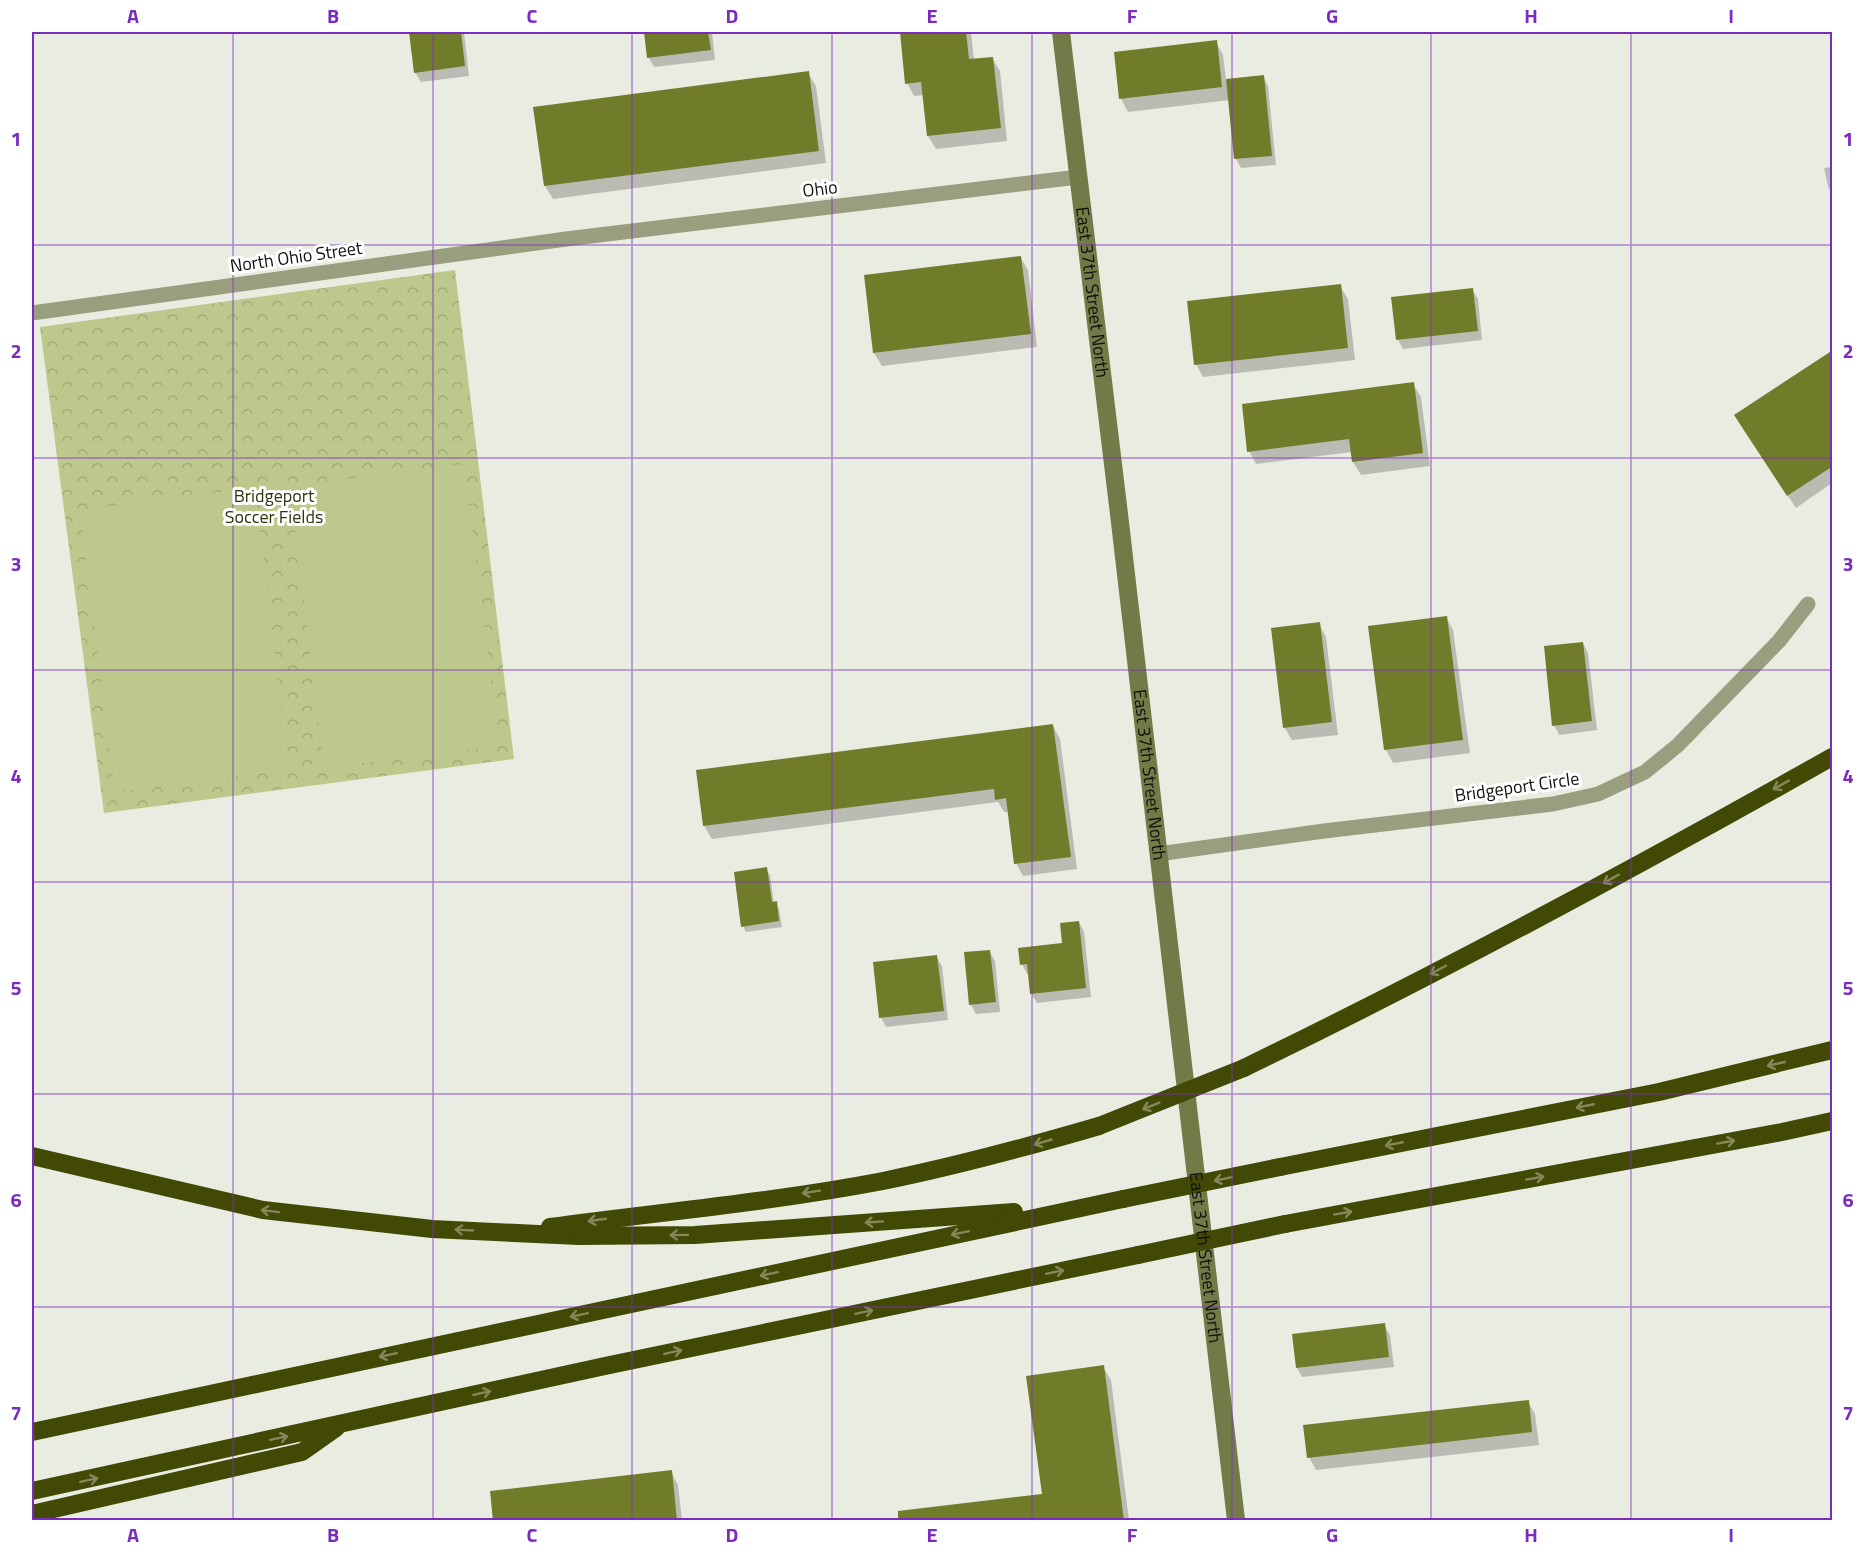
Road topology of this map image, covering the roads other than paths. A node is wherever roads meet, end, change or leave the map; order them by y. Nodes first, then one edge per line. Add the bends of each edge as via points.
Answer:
1 (1061, 32) edge
2 (1078, 177) junction
3 (566, 239) joint
4 (32, 313) edge
5 (1808, 604) dead end
6 (1833, 757) edge
7 (1158, 854) junction
8 (1833, 1050) edge
9 (1833, 1121) edge
10 (1833, 1126) edge
11 (1782, 1132) junction
12 (32, 1156) edge
13 (1079, 1208) junction
14 (508, 1233) junction
15 (342, 1424) junction
16 (32, 1431) edge
17 (32, 1491) edge
18 (32, 1514) edge
19 (1236, 1521) edge

1 - 2 main road, East 37th Street North
2 - 3 street, Ohio
2 - 7 main road, East 37th Street North
3 - 4 street, North Ohio Street
5 - 7 street, Bridgeport Circle via 1779,641 1678,745 1644,772 1598,794 1553,804
6 -> 14 highway, bridge via 1368,1008 1244,1068 1099,1126 983,1159 882,1181
7 - 19 main road, East 37th Street North
8 -> 13 highway, bridge via 1659,1092
9 - 11 highway
10 - 11 highway
15 -> 11 highway, bridge via 1285,1224
14 -> 12 highway via 432,1229 262,1210
13 -> 14 highway via 695,1235
13 -> 16 highway
17 -> 15 highway
15 - 18 highway via 302,1452

